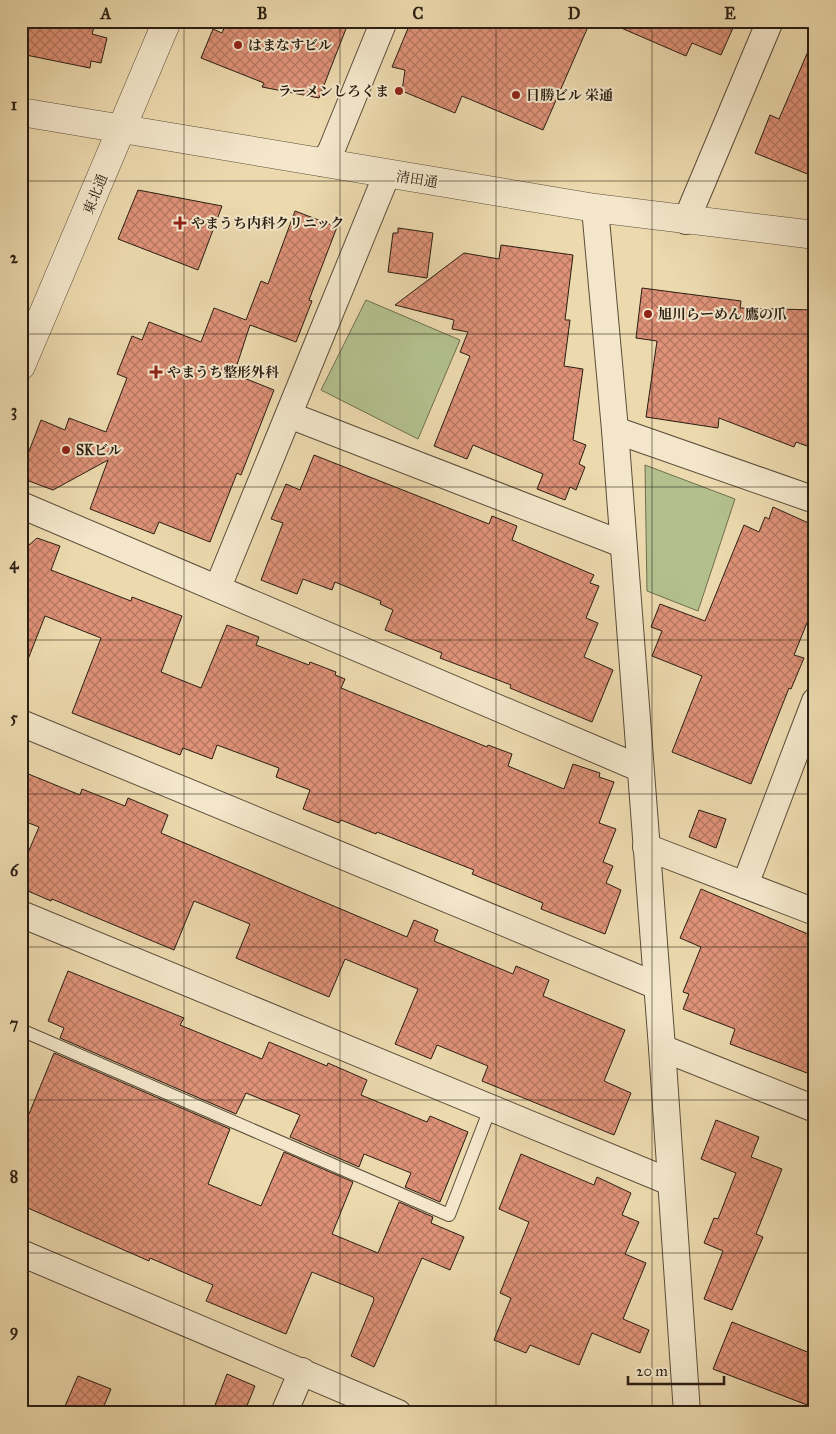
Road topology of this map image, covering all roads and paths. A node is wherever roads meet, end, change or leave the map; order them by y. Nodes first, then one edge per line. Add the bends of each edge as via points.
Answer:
1 (167, 21) edge
2 (384, 21) edge
3 (770, 21) edge
4 (21, 112) edge
5 (122, 128) junction
6 (323, 163) junction
7 (387, 174) junction
8 (595, 208) junction
9 (686, 221) junction
10 (815, 235) edge
11 (21, 366) edge
12 (289, 414) junction
13 (614, 430) junction
14 (815, 500) edge
15 (21, 505) edge
16 (622, 544) junction
17 (218, 587) junction
18 (815, 701) edge
19 (21, 723) edge
20 (639, 768) junction
21 (646, 847) junction
22 (745, 885) junction
23 (815, 912) edge
24 (21, 914) edge
25 (657, 986) junction
26 (21, 1030) edge
27 (662, 1048) junction
28 (490, 1109) junction
29 (815, 1109) edge
30 (670, 1182) junction
31 (21, 1253) edge
32 (302, 1370) junction
33 (284, 1413) edge
34 (398, 1413) edge
35 (687, 1413) edge

1 - 5 street, 東北通
2 - 6 street via 331,151
3 - 9 street
4 - 5 street, 清田通
5 - 6 street, 清田通
5 - 11 street, 東北通
6 - 7 street, 清田通
7 - 8 street, 清田通
7 - 12 street
8 - 9 street, 清田通
8 - 13 street
9 - 10 street, 清田通
12 - 16 street
12 - 17 street
13 - 14 street
13 - 16 street
15 - 17 street
16 - 20 street
17 - 20 street
18 - 22 street
19 - 25 street
20 - 21 street
21 - 22 street
21 - 25 street
22 - 23 street
24 - 28 street
25 - 27 street
26 - 28 lane via 448,1215
27 - 29 street
27 - 30 street
28 - 30 street
30 - 35 street
31 - 32 street
32 - 33 street
32 - 34 street

